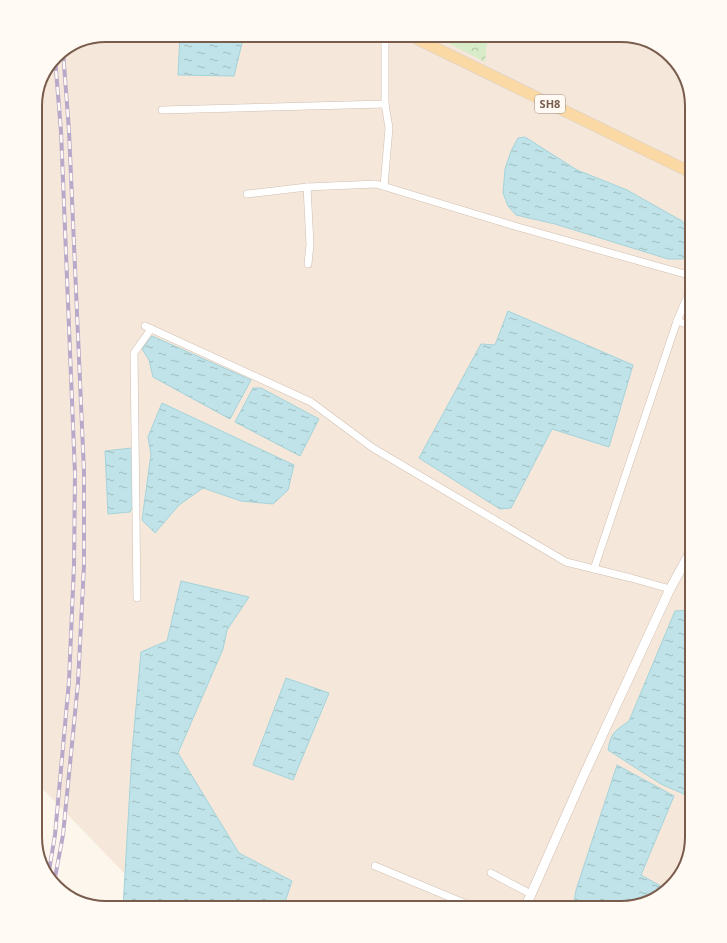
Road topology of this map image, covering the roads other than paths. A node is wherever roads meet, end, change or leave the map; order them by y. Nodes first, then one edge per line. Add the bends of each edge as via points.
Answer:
1 (385, 42) edge
2 (423, 42) edge
3 (385, 104) junction
4 (162, 110) dead end
5 (685, 170) edge
6 (384, 186) junction
7 (306, 188) junction
8 (247, 194) dead end
9 (308, 264) dead end
10 (685, 274) edge
11 (685, 304) edge
12 (678, 321) junction
13 (685, 324) edge
14 (685, 562) edge
15 (594, 569) junction
16 (670, 589) junction
17 (137, 598) dead end
18 (375, 866) dead end
19 (491, 873) dead end
20 (532, 894) junction
21 (459, 901) edge
22 (529, 901) edge

1 - 3 street
2 - 5 main road, SH8
3 - 4 street
3 - 6 street via 389,128
6 - 7 street via 376,184
6 - 10 street
7 - 8 street
7 - 9 street via 310,244
11 - 12 street
12 - 13 street
12 - 15 street
14 - 16 street
15 - 16 street
15 - 17 street via 566,562 373,448 310,402 148,328 134,353
16 - 20 street via 582,777
18 - 21 street
19 - 20 street
20 - 22 street

